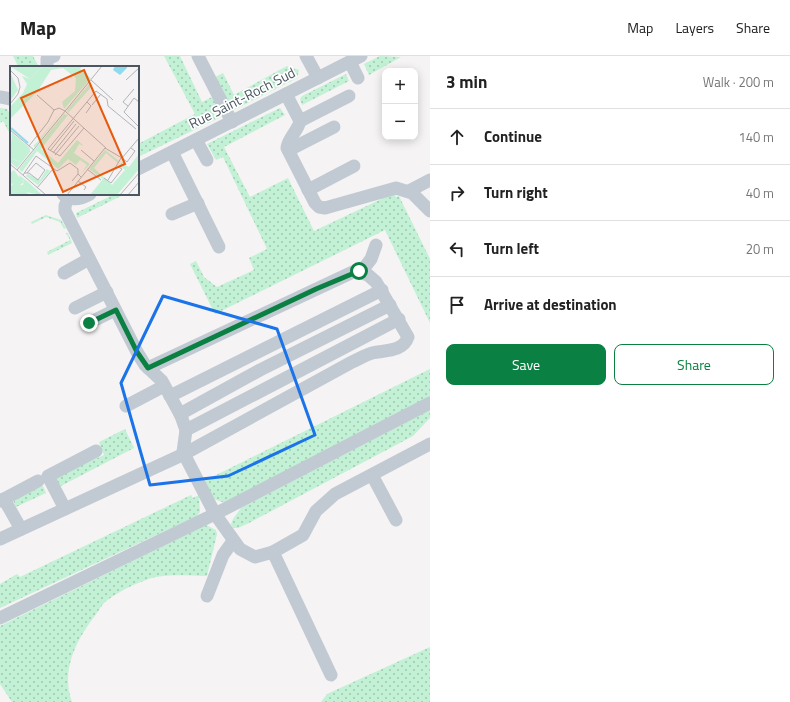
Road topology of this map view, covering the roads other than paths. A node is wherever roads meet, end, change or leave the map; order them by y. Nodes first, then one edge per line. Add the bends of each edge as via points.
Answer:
1 (198, 56) edge
2 (306, 56) edge
3 (356, 59) edge
4 (318, 78) junction
5 (358, 78) dead end
6 (286, 94) junction
7 (349, 96) dead end
8 (300, 121) junction
9 (232, 122) junction
10 (334, 127) dead end
11 (196, 140) junction
12 (288, 150) junction
13 (172, 152) junction
14 (206, 160) dead end
15 (354, 166) dead end
16 (139, 168) edge
17 (430, 180) edge
18 (308, 190) junction
19 (409, 191) junction
20 (88, 195) edge
21 (66, 196) edge
22 (198, 203) junction
23 (430, 211) edge
24 (172, 214) dead end
25 (376, 245) dead end
26 (219, 247) dead end
27 (89, 259) junction
28 (362, 272) junction
29 (64, 273) dead end
30 (382, 290) junction
31 (107, 292) junction
32 (390, 305) junction
33 (75, 308) dead end
34 (116, 310) junction
35 (399, 319) junction
36 (89, 323) dead end
37 (148, 368) junction
38 (167, 391) junction
39 (430, 403) edge
40 (126, 406) dead end
41 (180, 414) junction
42 (186, 430) junction
43 (430, 444) edge
44 (96, 451) dead end
45 (184, 454) junction
46 (372, 475) junction
47 (38, 481) dead end
48 (2, 500) edge
49 (65, 509) junction
50 (215, 514) junction
51 (396, 520) dead end
52 (21, 530) junction
53 (0, 539) edge
54 (233, 541) junction
55 (273, 552) junction
56 (207, 596) dead end
57 (0, 618) edge
58 (331, 675) dead end

1 - 9 street
2 - 4 street
3 - 4 street, Rue Saint-Roch Sud
3 - 5 street
4 - 6 street, Rue Saint-Roch Sud
6 - 8 street
6 - 9 street, Rue Saint-Roch Sud
7 - 8 street
8 - 12 street via 288,142
9 - 11 street, Rue Saint-Roch Sud
10 - 12 street
11 - 13 street, Rue Saint-Roch Sud
11 - 14 street
12 - 18 street
13 - 16 street, Rue Saint-Roch Sud
13 - 22 street
15 - 18 street
17 - 19 street
18 - 19 street via 315,203 322,208 392,188
19 - 23 street
20 - 21 street via 79,199
21 - 27 street via 65,211 76,244
22 - 24 street
22 - 26 street
25 - 28 street via 371,259
27 - 29 street
27 - 31 street
28 - 30 street via 372,278
28 - 37 street via 356,271 342,277
30 - 32 street
30 - 38 street
31 - 33 street
31 - 34 street
32 - 35 street
32 - 41 street via 260,370
34 - 36 street
34 - 37 street
35 - 42 street
35 - 45 street via 408,337 402,346 367,355 352,362
37 - 38 street
38 - 40 street
38 - 41 street
39 - 50 street
41 - 42 street
42 - 45 street
43 - 46 street
44 - 49 street via 48,476
45 - 49 street
45 - 50 street
46 - 51 street
46 - 55 street via 335,494 316,512 303,535
47 - 48 street
48 - 52 street
49 - 52 street
50 - 54 street
50 - 57 street
52 - 53 street
54 - 55 street via 240,549 255,557
54 - 56 street via 222,555
55 - 58 street

